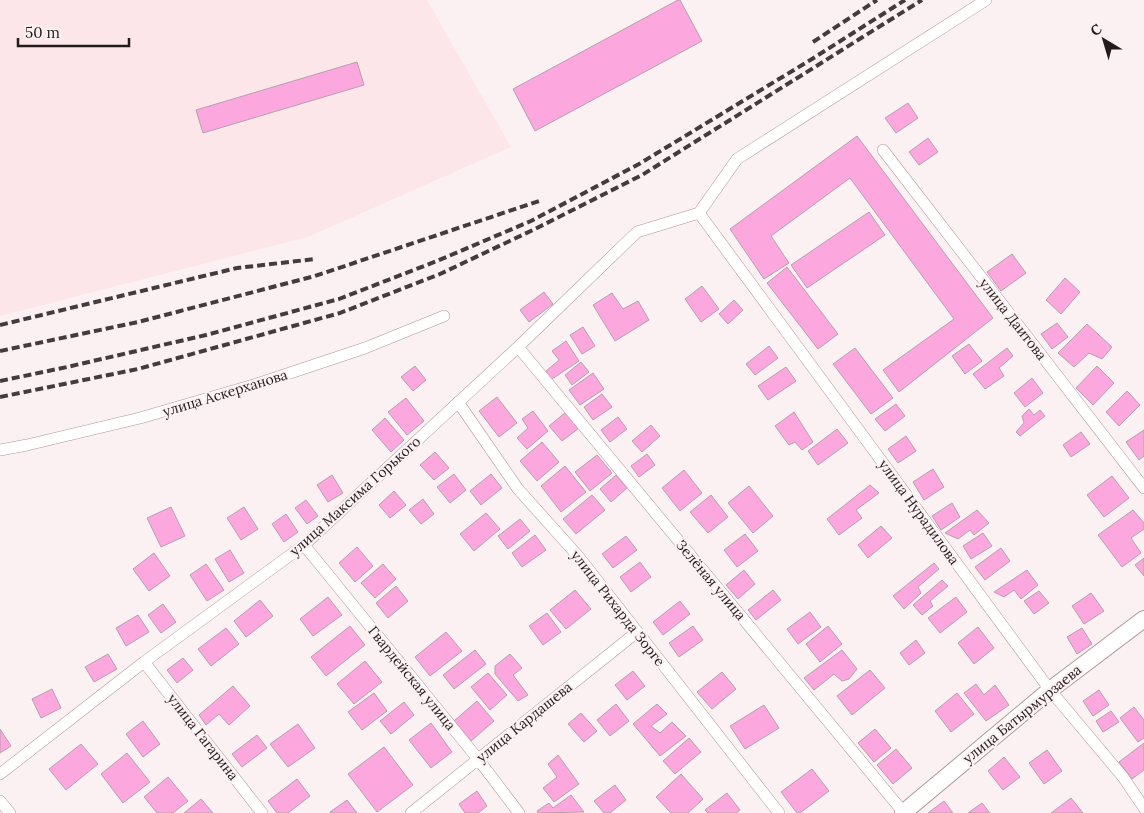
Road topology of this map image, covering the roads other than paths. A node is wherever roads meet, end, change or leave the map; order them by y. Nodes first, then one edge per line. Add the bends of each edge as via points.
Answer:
1 (986, 0) edge
2 (882, 150) dead end
3 (699, 212) junction
4 (444, 316) dead end
5 (518, 347) junction
6 (458, 402) junction
7 (0, 450) edge
8 (1144, 488) edge
9 (304, 545) junction
10 (1144, 619) edge
11 (637, 632) junction
12 (144, 662) junction
13 (1050, 690) junction
14 (478, 759) junction
15 (0, 774) edge
16 (0, 801) edge
17 (1144, 808) edge
18 (10, 813) edge
19 (262, 813) edge
20 (411, 813) edge
21 (519, 813) edge
22 (779, 813) edge
23 (904, 813) edge

1 - 3 street via 737,159
2 - 8 street, улица Даитова
3 - 5 street, улица Максима Горького via 637,232
3 - 13 street, улица Нурадилова
4 - 7 street, улица Аскерханова via 366,348 257,384 140,418
5 - 6 street, улица Максима Горького
5 - 23 street, Зелёная улица
6 - 9 street, улица Максима Горького
6 - 11 street, улица Рихарда Зорге via 518,489 578,556
9 - 12 street, улица Максима Горького
9 - 14 street, Гвардейская улица
10 - 13 street, улица Батырмурзаева
11 - 14 street, улица Кардашева
11 - 22 street, улица Рихарда Зорге
12 - 15 street, улица Максима Горького
12 - 19 street, улица Гагарина
13 - 17 street, улица Нурадилова via 1123,777
13 - 23 street, улица Батырмурзаева
14 - 20 street, улица Кардашева
14 - 21 street, Гвардейская улица
16 - 18 street

